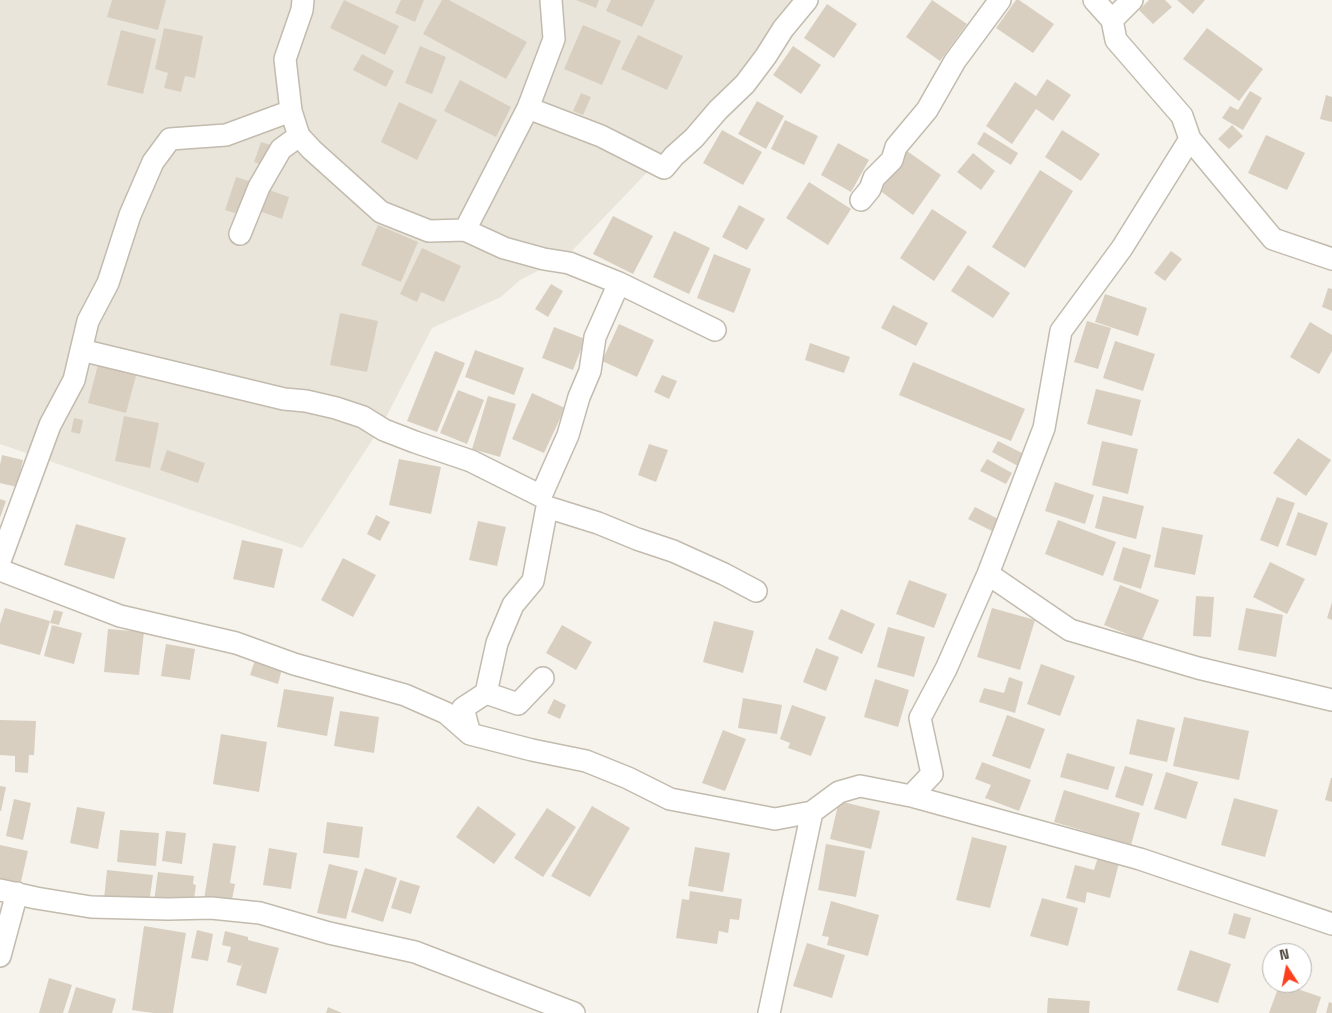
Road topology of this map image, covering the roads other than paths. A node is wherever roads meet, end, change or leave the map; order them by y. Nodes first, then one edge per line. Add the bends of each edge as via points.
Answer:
1 (303, 0) edge
2 (551, 0) edge
3 (807, 0) edge
4 (1000, 0) edge
5 (1094, 0) edge
6 (1132, 0) edge
7 (1112, 20) junction
8 (528, 108) junction
9 (291, 112) junction
10 (299, 136) junction
11 (1190, 139) junction
12 (861, 200) dead end
13 (465, 230) junction
14 (240, 234) dead end
15 (1332, 259) edge
16 (619, 283) junction
17 (715, 330) dead end
18 (81, 350) junction
19 (544, 502) junction
20 (0, 561) edge
21 (0, 570) edge
22 (988, 574) junction
23 (756, 591) dead end
24 (542, 678) dead end
25 (486, 693) junction
26 (1332, 700) edge
27 (470, 734) junction
28 (911, 796) junction
29 (812, 812) junction
30 (8, 892) edge
31 (1332, 924) edge
32 (0, 956) edge
33 (574, 1013) edge
34 (770, 1013) edge

1 - 9 street via 285,59
2 - 8 street via 554,39
3 - 8 street via 745,84 664,168 601,136
4 - 12 street via 956,61 927,110 896,147 892,160 874,178 870,190
5 - 7 street
6 - 7 street
7 - 11 street via 1116,40 1182,116
8 - 13 street
9 - 10 street
9 - 18 street via 226,135 170,139 153,162 138,197 108,283 88,321
10 - 13 street via 381,212 429,232
10 - 14 street via 282,148 259,187
11 - 15 street via 1273,239
11 - 22 street via 1122,248 1061,331 1044,428
13 - 16 street via 504,248 569,263
16 - 17 street
16 - 19 street via 595,337 590,371 578,397
18 - 19 street via 284,399 336,408 363,417 384,430 471,461
18 - 20 street via 74,380 50,425
19 - 23 street via 672,551
19 - 25 street via 533,581 513,605 506,620 497,643
21 - 27 street via 120,616 236,643 294,664 404,695 446,713
22 - 26 street via 1070,630 1198,668
22 - 28 street via 946,669 920,718 932,774
24 - 25 street via 518,704
25 - 27 street via 463,708
27 - 29 street via 586,761 670,799 775,819
28 - 29 street via 860,786 839,792
28 - 31 street via 1140,859
29 - 34 street
30 - 32 street
30 - 33 street via 91,907 211,908 260,913 329,934 415,952

